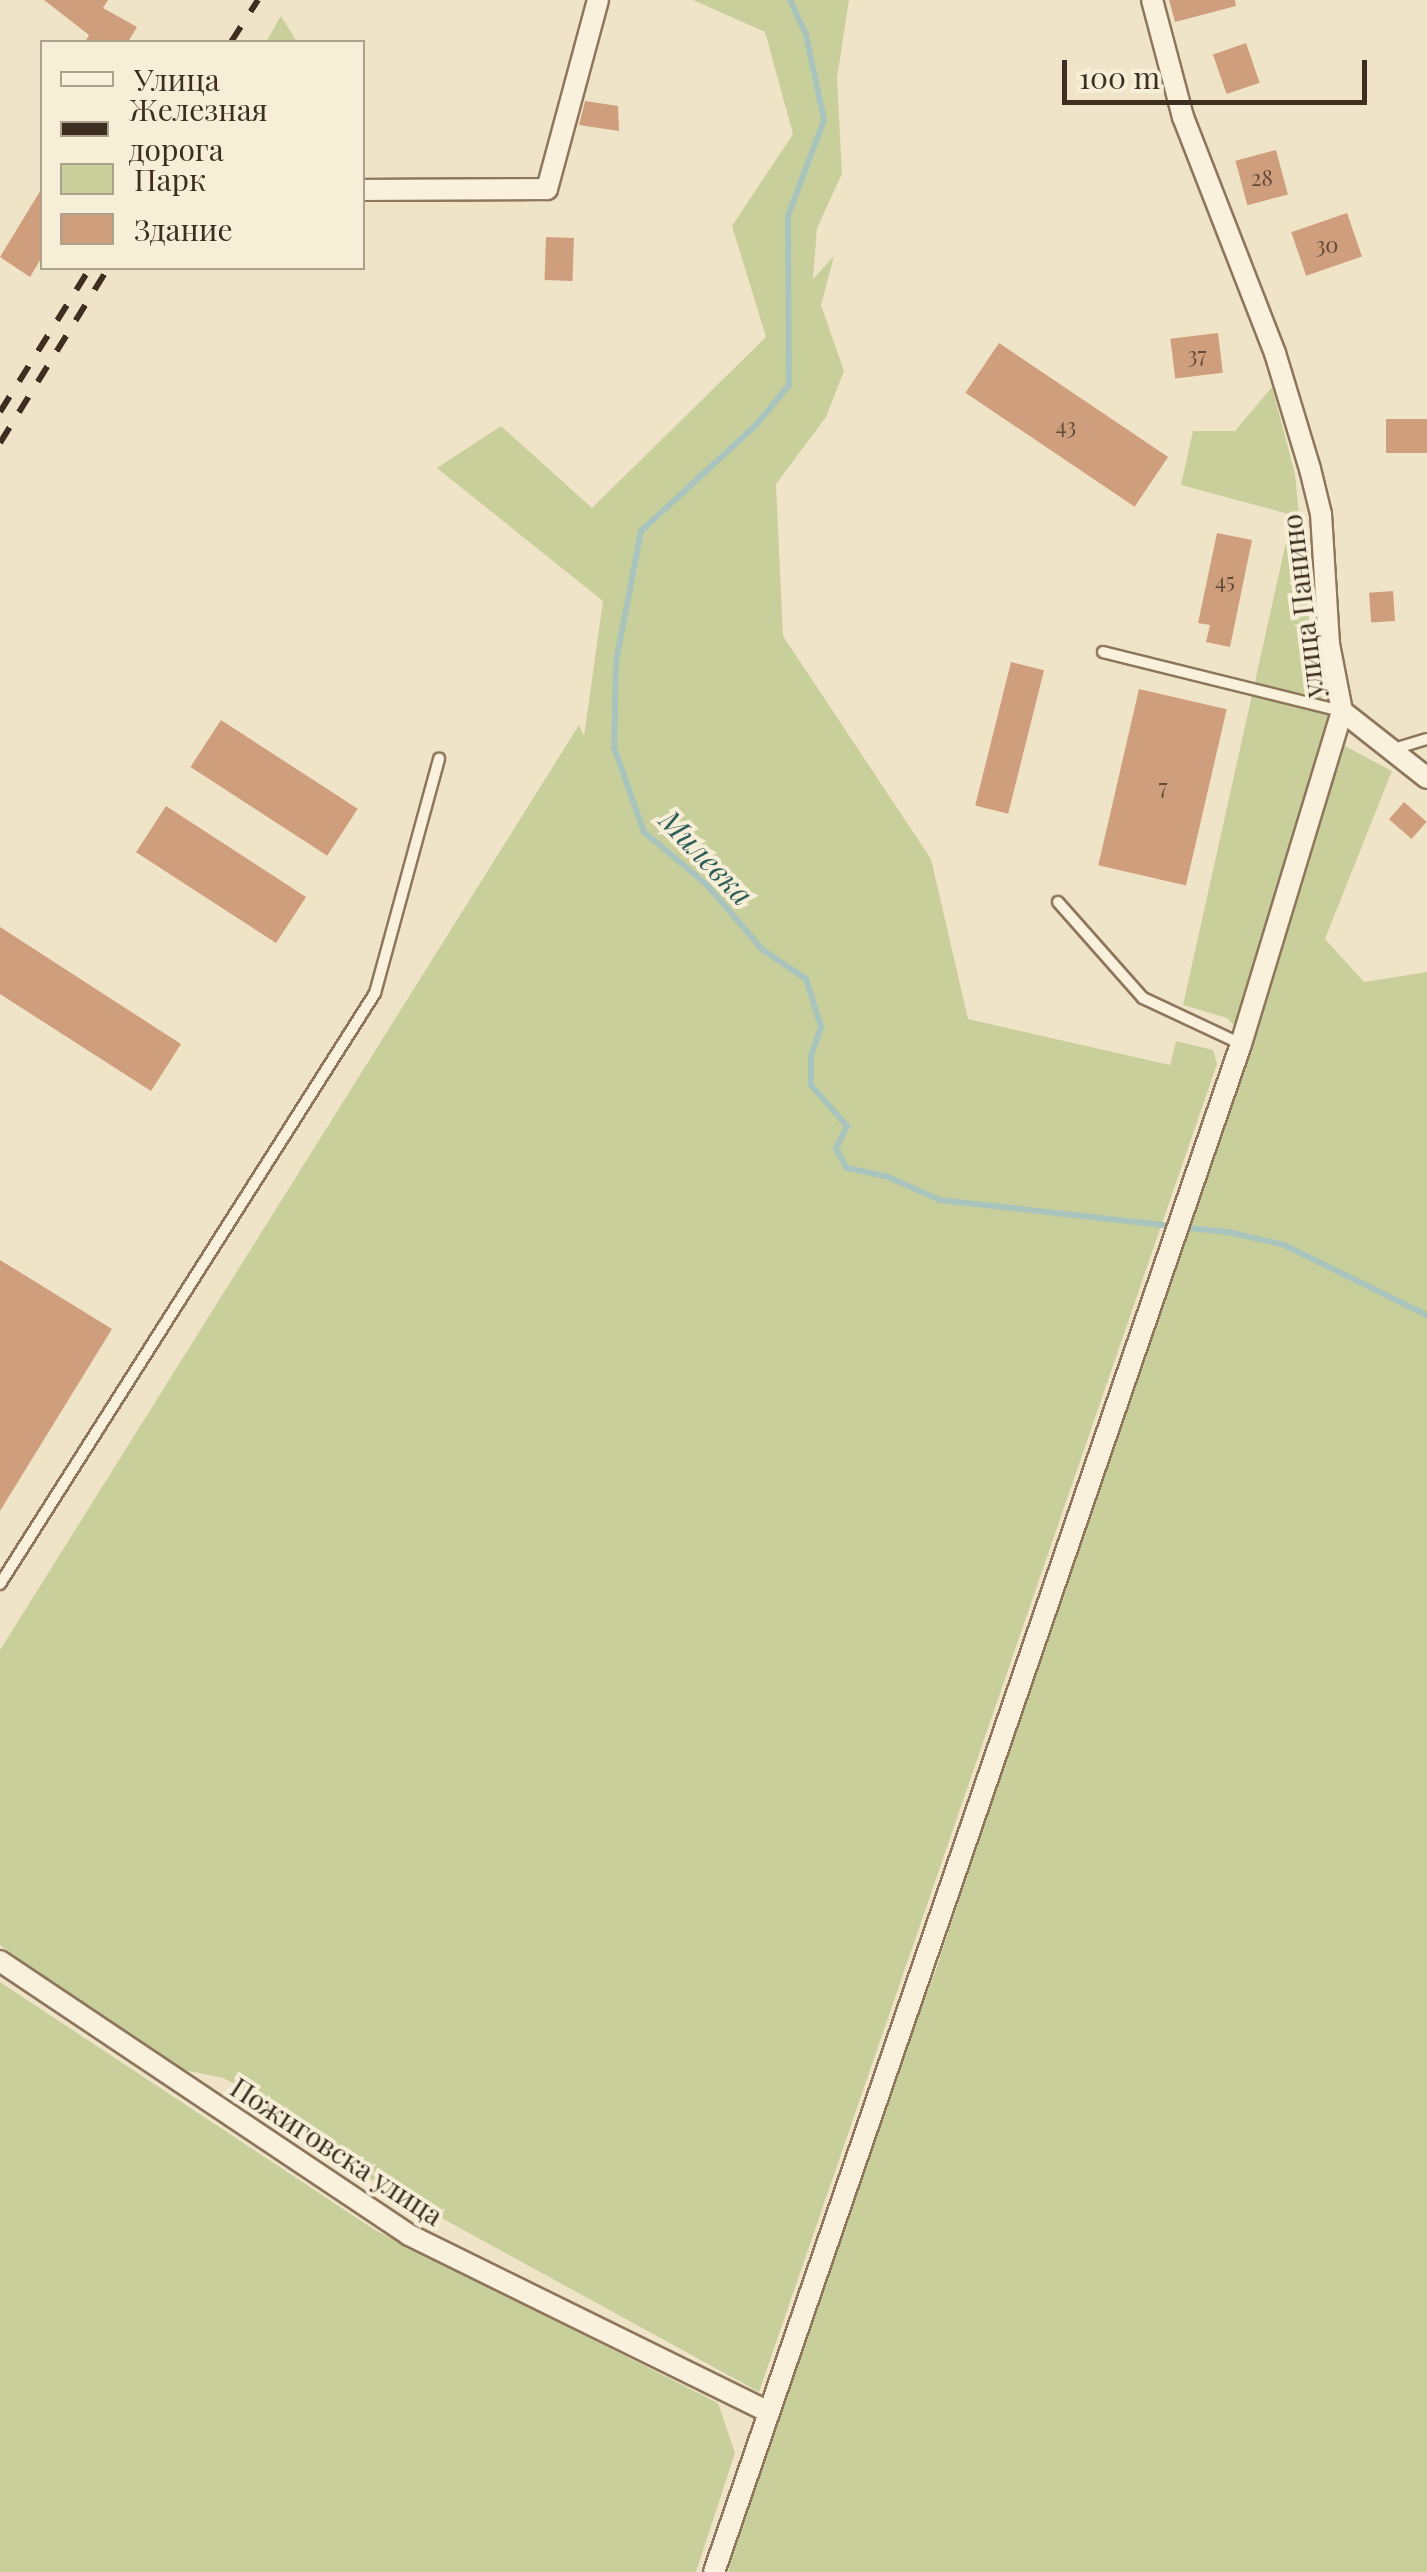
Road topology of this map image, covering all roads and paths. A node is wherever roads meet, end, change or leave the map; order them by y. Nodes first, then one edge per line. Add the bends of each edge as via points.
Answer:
1 (598, 0) edge
2 (1152, 0) edge
3 (365, 190) edge
4 (1103, 652) dead end
5 (1342, 711) junction
6 (1427, 739) edge
7 (1397, 748) junction
8 (439, 758) dead end
9 (1427, 778) edge
10 (1058, 902) dead end
11 (1241, 1044) junction
12 (0, 1584) edge
13 (0, 1961) edge
14 (768, 2412) junction
15 (714, 2572) edge

1 - 3 street via 547,189
2 - 5 street, улица Панино via 1184,117 1275,352 1310,469 1322,514 1330,644
4 - 5 lane
5 - 7 street
5 - 11 street, улица Панино
6 - 7 lane
7 - 9 street
8 - 12 lane via 375,993
10 - 11 lane via 1143,998
11 - 14 street, улица Панино
13 - 14 street, Пожиговска улица via 409,2235
14 - 15 street, улица Панино

